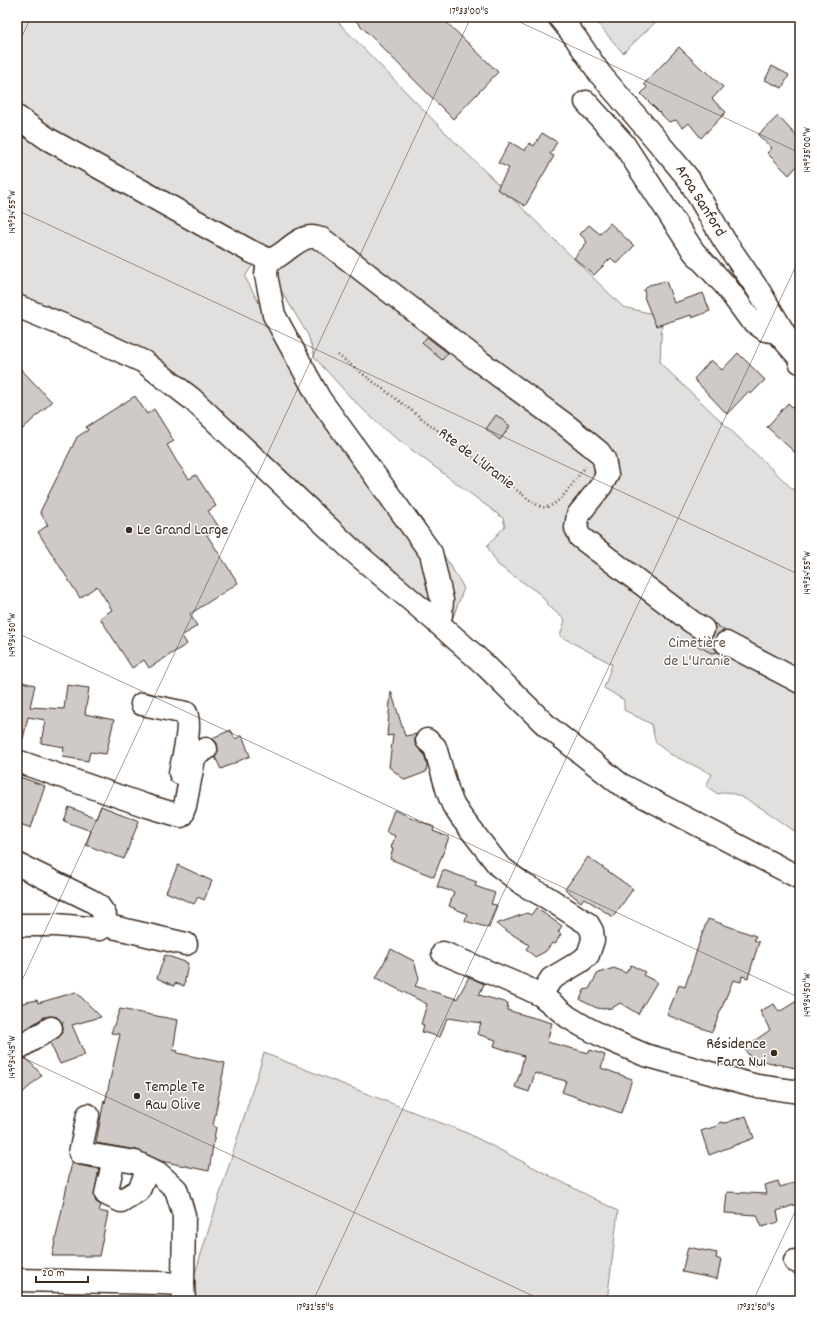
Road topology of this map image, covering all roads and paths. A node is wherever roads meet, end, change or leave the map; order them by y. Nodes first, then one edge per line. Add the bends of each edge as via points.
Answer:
1 (559, 17) edge
2 (586, 102) dead end
3 (17, 117) edge
4 (268, 259) junction
5 (17, 306) edge
6 (788, 338) edge
7 (338, 355) dead end
8 (800, 362) edge
9 (604, 459) junction
10 (438, 623) junction
11 (703, 628) dead end
12 (726, 643) dead end
13 (800, 682) edge
14 (142, 704) dead end
15 (427, 740) dead end
16 (206, 749) dead end
17 (17, 761) edge
18 (168, 812) junction
19 (17, 864) edge
20 (800, 878) edge
21 (17, 925) edge
22 (104, 925) junction
23 (186, 944) dead end
24 (443, 953) dead end
25 (541, 995) junction
26 (51, 1028) dead end
27 (17, 1049) edge
28 (800, 1092) edge
29 (88, 1115) dead end
30 (114, 1159) junction
31 (148, 1169) junction
32 (17, 1280) edge
33 (183, 1293) edge

1 - 6 street, Aroa Sanford via 600,74 688,178 724,240
2 - 6 street via 623,142 694,252 725,285 750,319 765,330
3 - 4 street via 48,139 93,165
4 - 9 street via 294,243 313,237 322,239 485,366 566,425
4 - 10 street via 266,275 274,315 319,398 431,553 442,600
5 - 10 street via 144,362 192,398 352,550
6 - 8 street, Aroa Sanford
7 - 9 path, Rte de L'Uranie via 531,501 544,508 554,505 562,498 592,461
9 - 11 street via 607,475 578,515 576,528 580,537
10 - 20 street via 547,726 620,784
12 - 13 street
14 - 18 street via 181,711 186,713 188,719 175,796
15 - 25 street via 435,747 453,805 499,866 524,885 588,924 592,931 593,940 588,955 552,979
16 - 18 street via 194,759 181,816
17 - 18 street
19 - 22 street via 98,905 105,915
21 - 22 street via 56,925 95,930
22 - 23 street
24 - 25 street
25 - 28 street via 563,1014 583,1026 645,1055 757,1086
26 - 27 street
29 - 30 street via 80,1153
30 - 31 street via 135,1162
30 - 31 street via 106,1194 121,1201 139,1190
31 - 33 street via 158,1173 176,1188 184,1215
32 - 33 street via 135,1282

